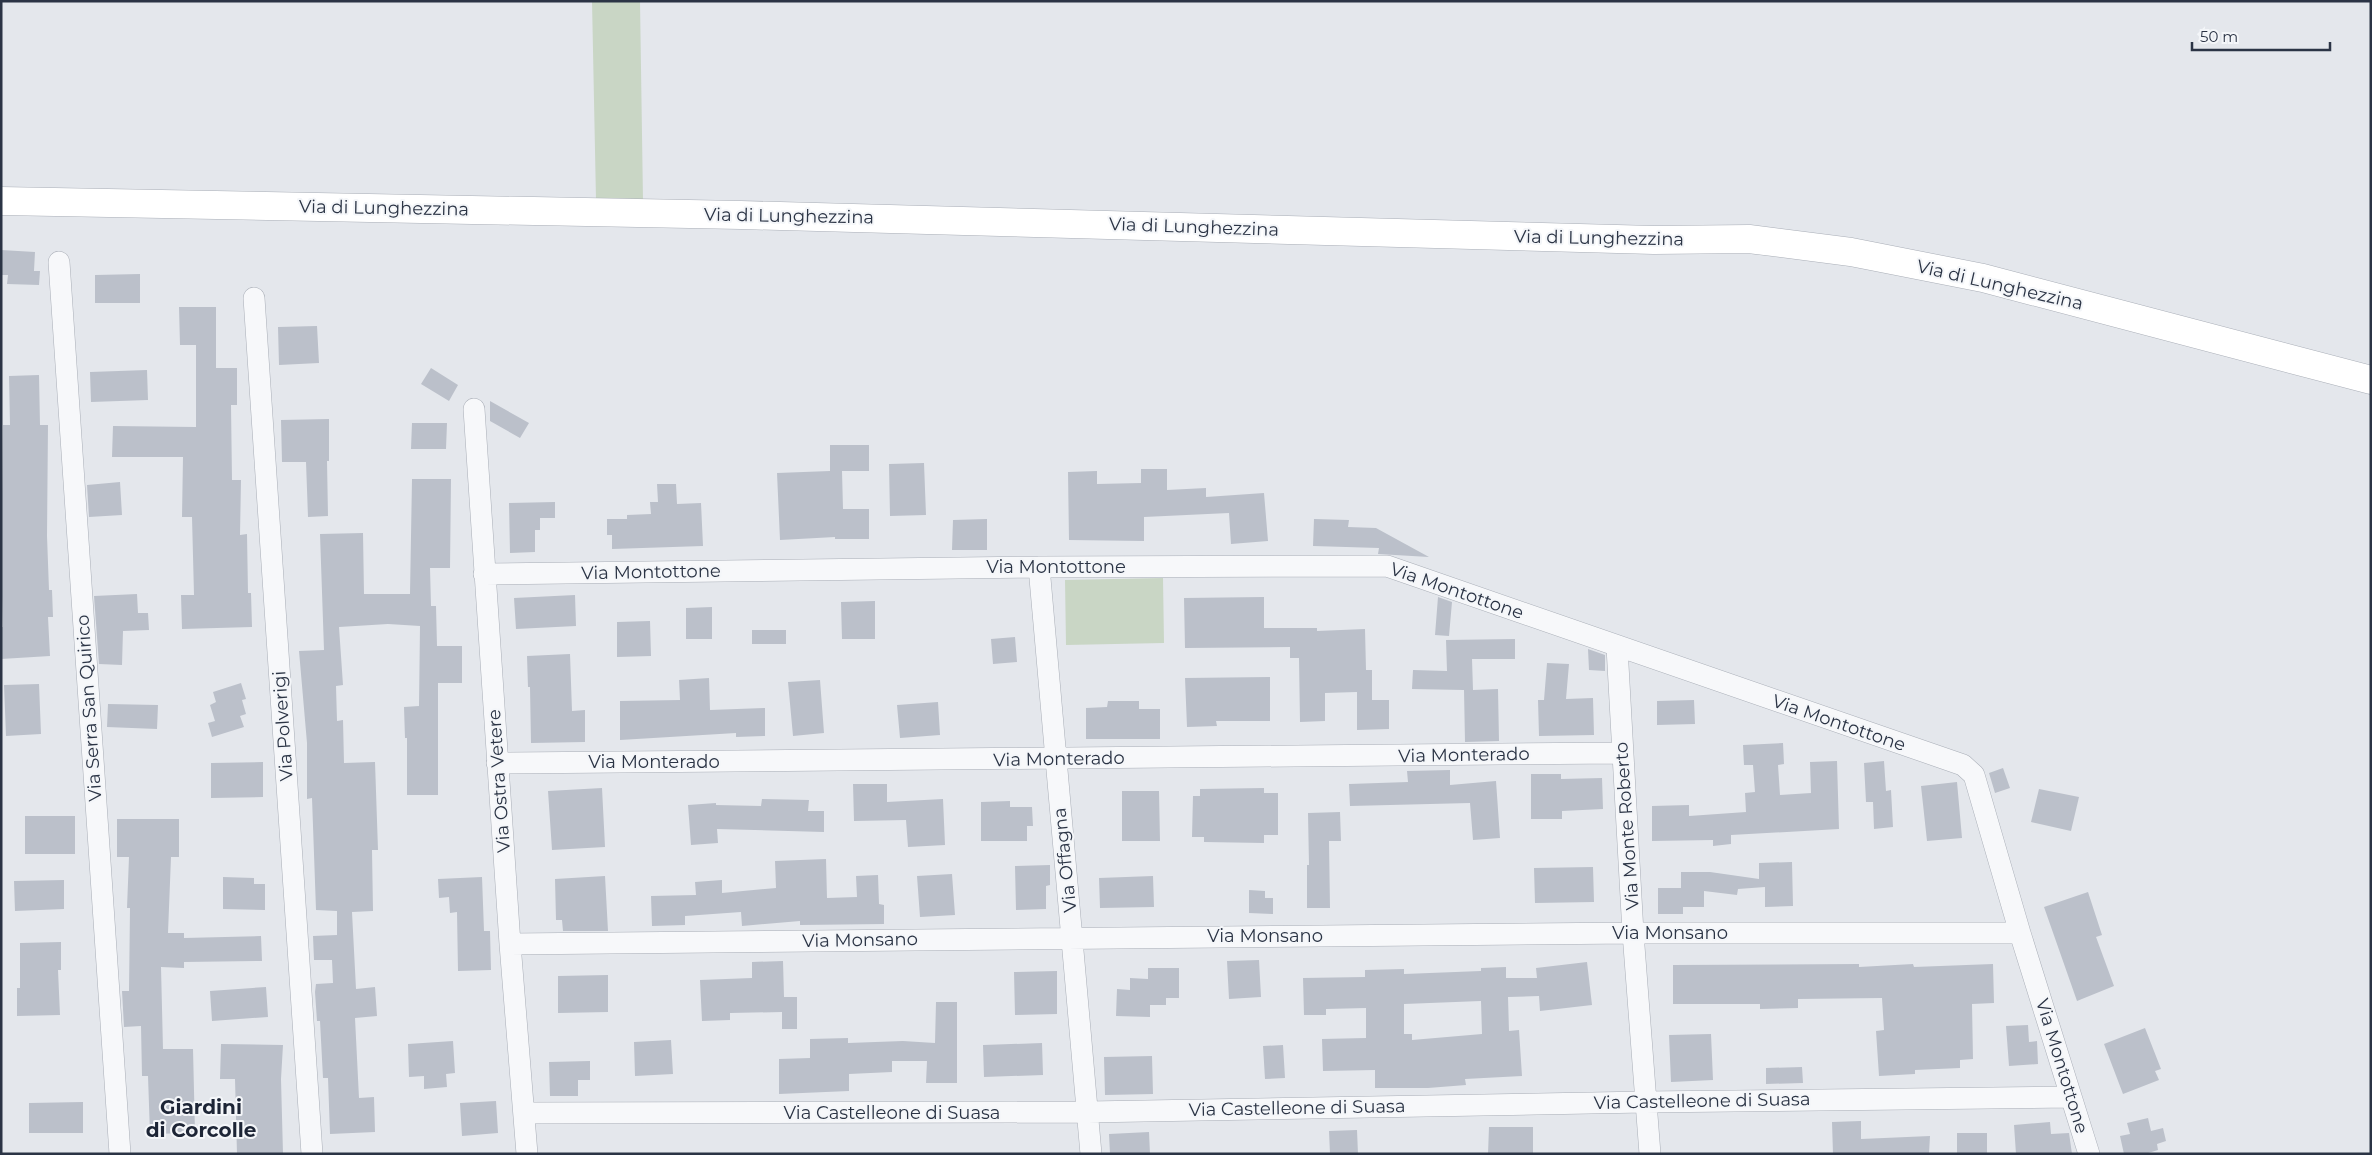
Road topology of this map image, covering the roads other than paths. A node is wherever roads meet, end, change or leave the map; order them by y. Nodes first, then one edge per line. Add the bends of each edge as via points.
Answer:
1 (1, 201) edge
2 (59, 262) dead end
3 (254, 298) dead end
4 (2371, 380) edge
5 (474, 409) dead end
6 (1039, 567) junction
7 (484, 574) junction
8 (1617, 647) junction
9 (1622, 753) junction
10 (1055, 759) junction
11 (497, 763) junction
12 (1633, 933) junction
13 (2020, 933) junction
14 (1072, 937) junction
15 (510, 944) junction
16 (2070, 1097) junction
17 (1645, 1102) junction
18 (1088, 1112) junction
19 (524, 1113) junction
20 (120, 1154) edge
21 (312, 1154) edge
22 (527, 1154) edge
23 (1091, 1154) edge
24 (1650, 1154) edge
25 (2089, 1154) edge

1 - 4 street, Via di Lunghezzina via 731,215 1654,240 1749,239 1851,252 1983,278
2 - 20 street, Via Serra San Quirico
3 - 21 street, Via Polverigi
5 - 7 street, Via Ostra Vetere
6 - 7 street, Via Montottone
6 - 8 street, Via Montottone via 1390,566
6 - 10 street, Via Offagna
7 - 11 street, Via Ostra Vetere
8 - 9 street, Via Monte Roberto
8 - 13 street, Via Montottone via 1967,767 1974,775
9 - 10 street, Via Monterado
9 - 12 street, Via Monte Roberto
10 - 11 street, Via Monterado
10 - 14 street, Via Offagna
11 - 15 street, Via Ostra Vetere
12 - 13 street, Via Monsano
12 - 14 street, Via Monsano
12 - 17 street, Via Monte Roberto
13 - 16 street, Via Montottone
14 - 15 street, Via Monsano
14 - 18 street, Via Offagna
15 - 19 street, Via Ostra Vetere
16 - 17 street, Via Castelleone di Suasa
16 - 25 street, Via Montottone
17 - 18 street, Via Castelleone di Suasa
17 - 24 street, Via Monte Roberto
18 - 19 street, Via Castelleone di Suasa
18 - 23 street, Via Offagna
19 - 22 street, Via Ostra Vetere

